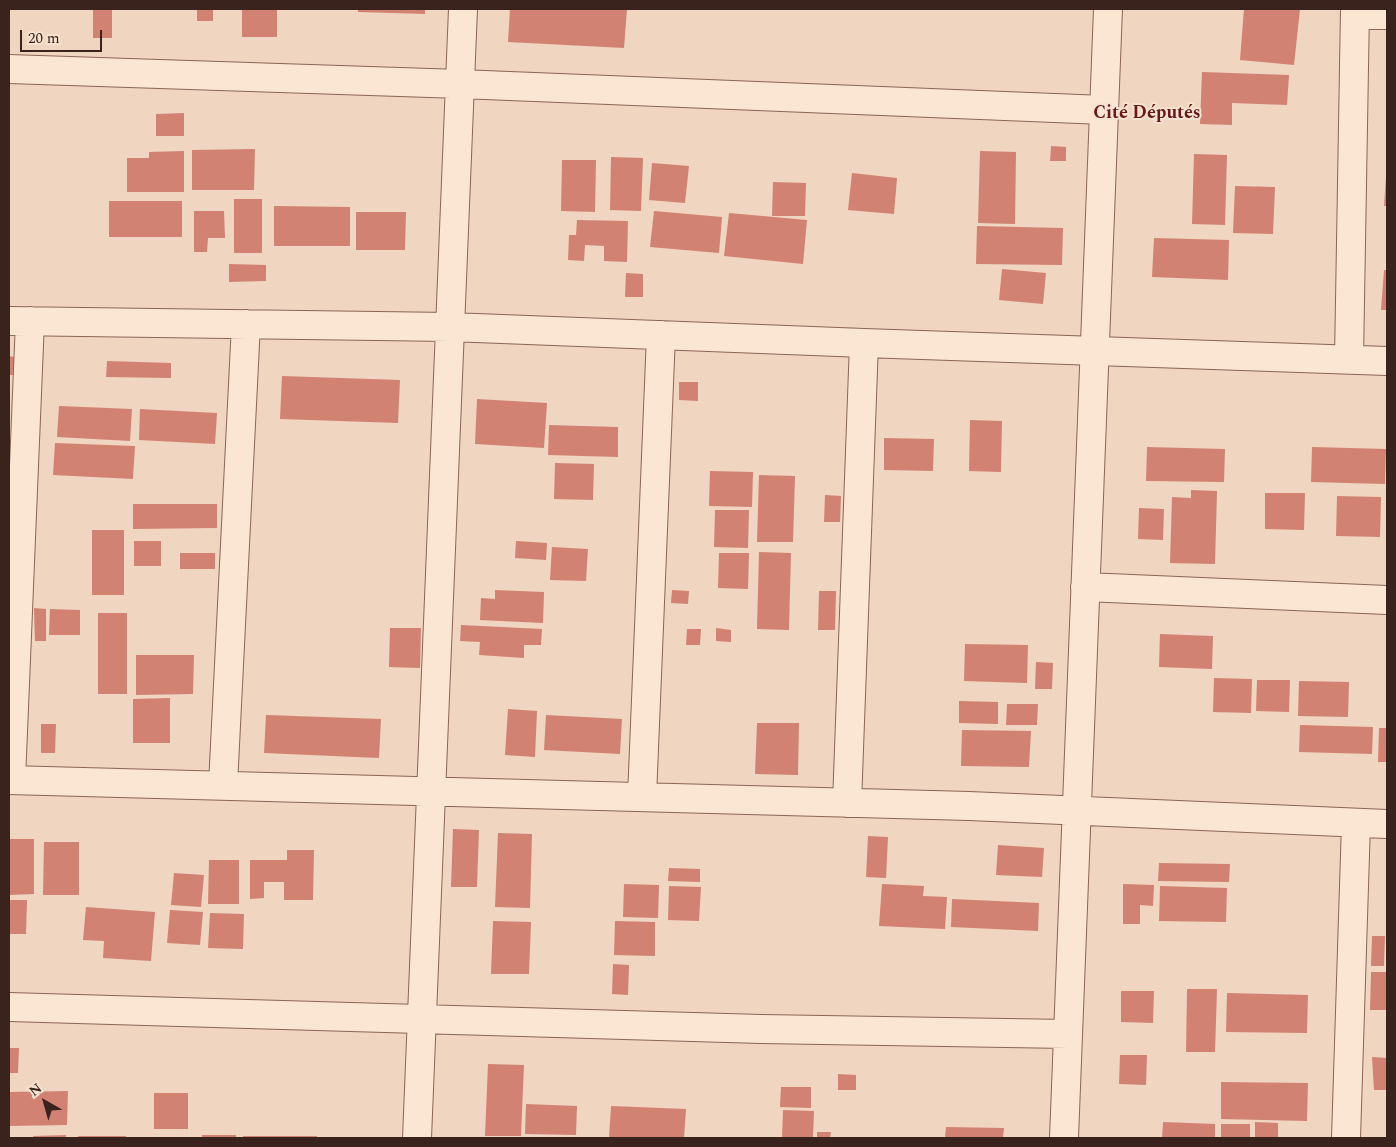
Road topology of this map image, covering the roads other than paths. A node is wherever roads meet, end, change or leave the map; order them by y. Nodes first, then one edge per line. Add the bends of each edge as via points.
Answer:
1 (463, 9) edge
2 (1108, 9) edge
3 (1355, 12) edge
4 (1387, 15) edge
5 (9, 69) edge
6 (460, 84) junction
7 (1104, 110) junction
8 (20, 321) edge
9 (246, 324) junction
10 (450, 327) junction
11 (661, 335) junction
12 (864, 343) junction
13 (1095, 351) junction
14 (1349, 359) junction
15 (1387, 361) edge
16 (1085, 587) junction
17 (1387, 600) edge
18 (10, 780) edge
19 (223, 786) junction
20 (432, 791) junction
21 (642, 797) junction
22 (847, 803) junction
23 (1077, 811) junction
24 (1356, 823) junction
25 (1387, 824) edge
26 (9, 1007) edge
27 (422, 1019) junction
28 (1068, 1034) junction
29 (417, 1138) edge
30 (1064, 1138) edge
31 (1346, 1138) edge

1 - 6 street
2 - 7 street
3 - 4 street
3 - 14 street
5 - 6 street
6 - 7 street
6 - 10 street
7 - 13 street
8 - 9 street
8 - 18 street
9 - 10 street
9 - 19 street
10 - 11 street
10 - 20 street
11 - 12 street
11 - 21 street
12 - 13 street
12 - 22 street
13 - 14 street
13 - 16 street
14 - 15 street
16 - 17 street
16 - 23 street
18 - 19 street
19 - 20 street
20 - 21 street
20 - 27 street
21 - 22 street
22 - 23 street
23 - 24 street
23 - 28 street
24 - 25 street
24 - 31 street
26 - 27 street
27 - 28 street
27 - 29 street
28 - 30 street

